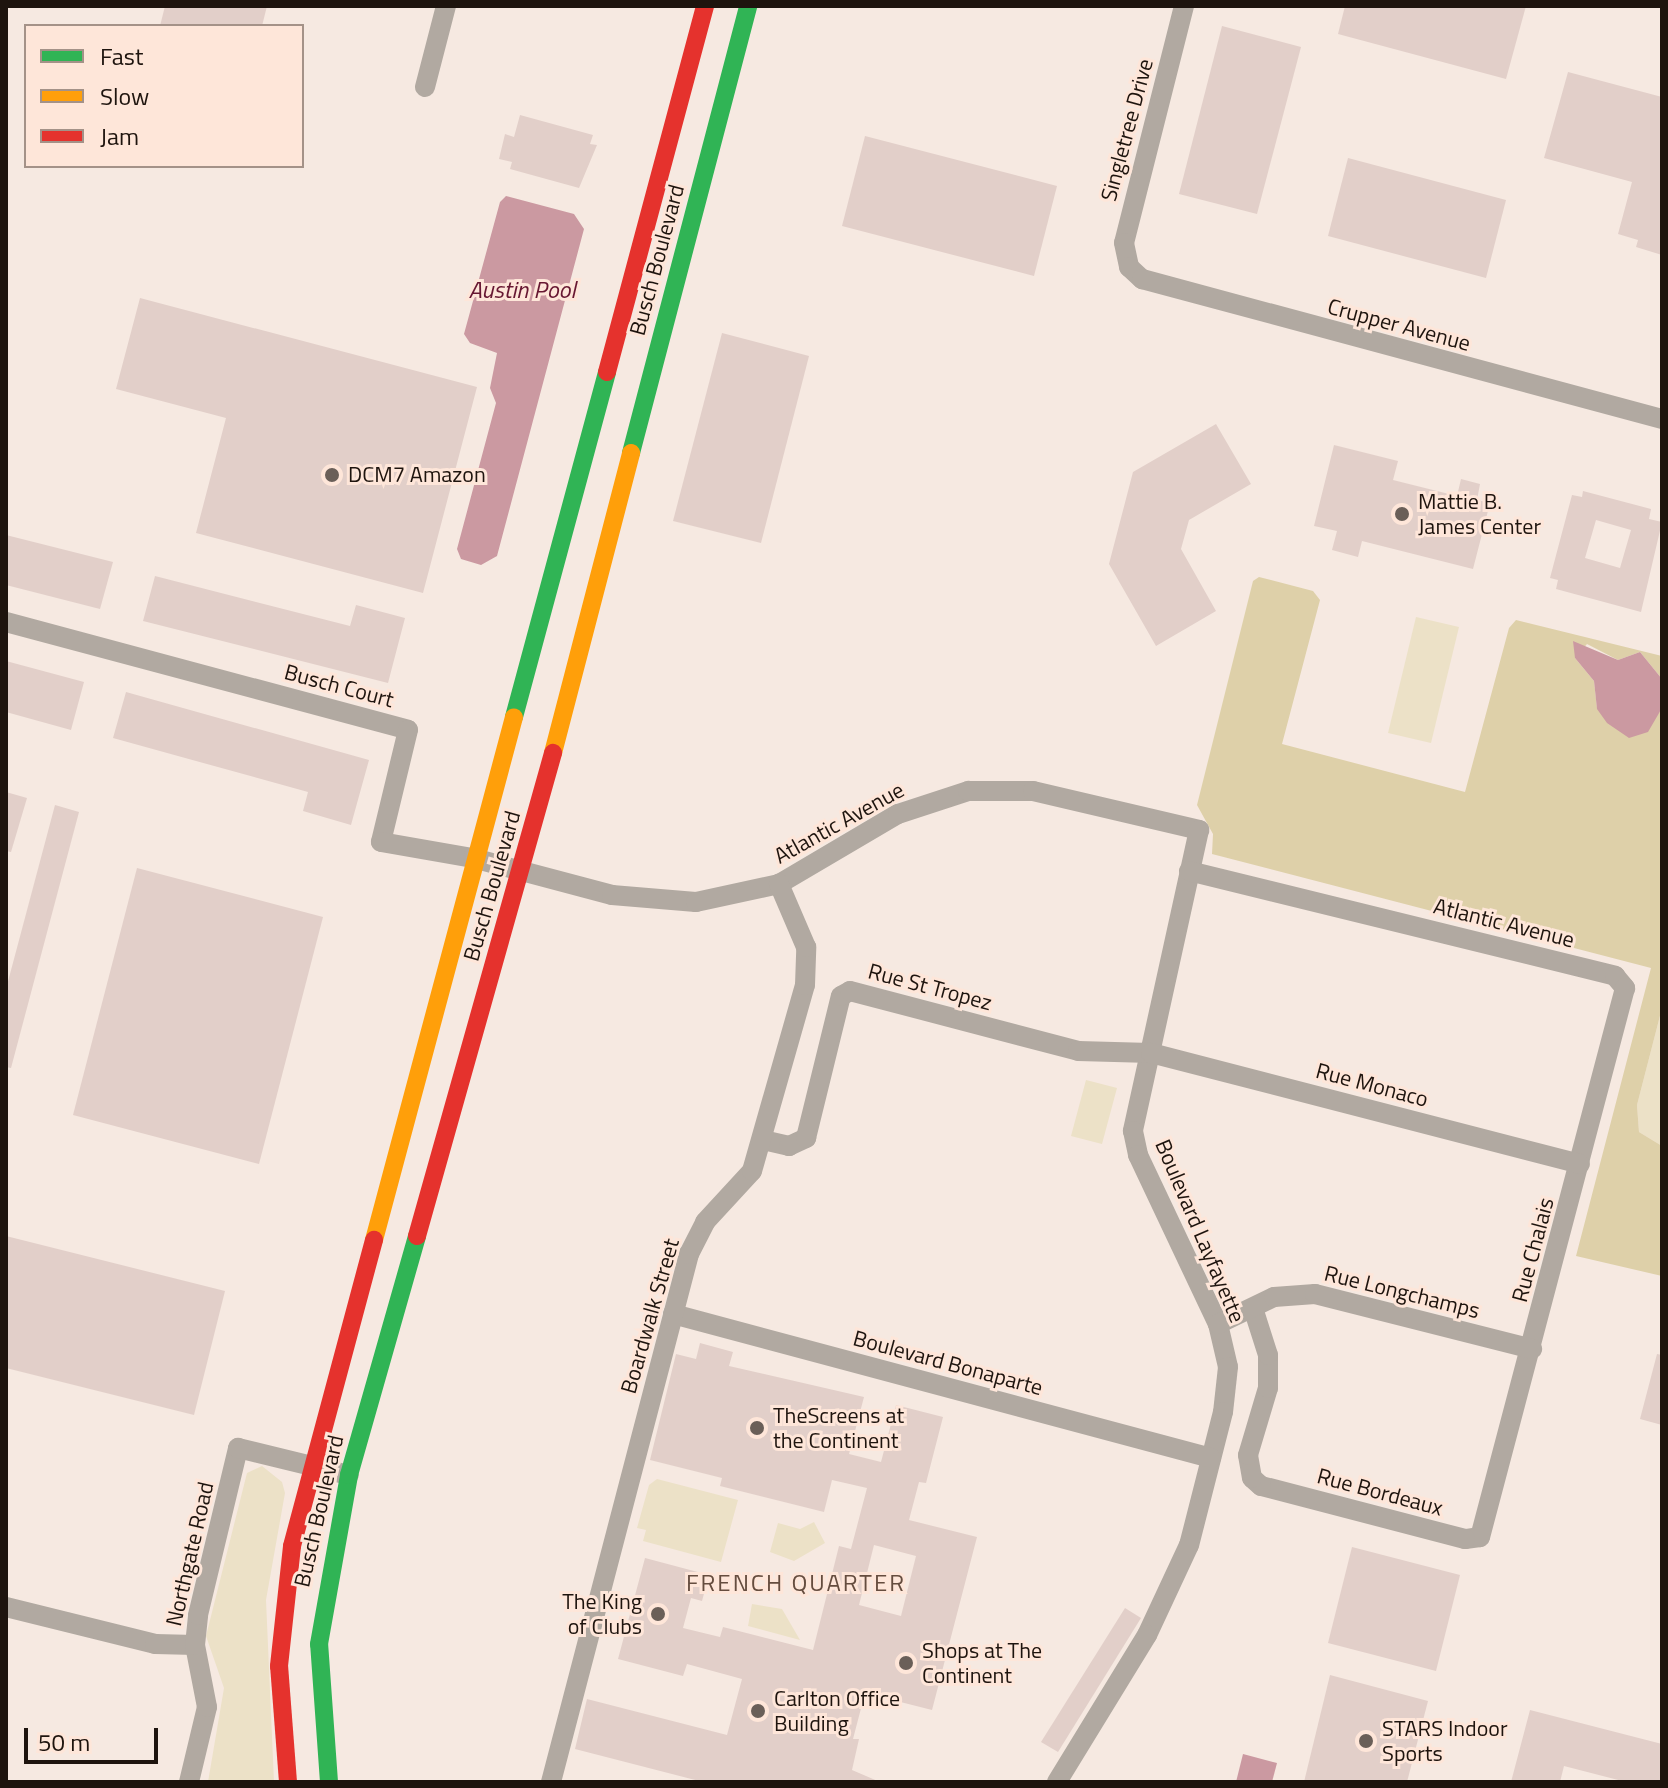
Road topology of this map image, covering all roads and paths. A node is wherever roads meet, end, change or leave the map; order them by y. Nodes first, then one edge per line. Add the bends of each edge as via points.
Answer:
1 (446, 6) edge
2 (705, 6) edge
3 (748, 6) edge
4 (1184, 6) edge
5 (425, 87) dead end
6 (1129, 267) joint
7 (1662, 419) edge
8 (6, 622) edge
9 (1179, 825) joint
10 (473, 858) junction
11 (522, 870) junction
12 (1189, 871) junction
13 (779, 884) junction
14 (1151, 1053) junction
15 (763, 1140) junction
16 (1580, 1164) junction
17 (1253, 1308) junction
18 (673, 1314) junction
19 (1218, 1324) junction
20 (1532, 1349) junction
21 (1211, 1458) junction
22 (312, 1465) junction
23 (349, 1475) junction
24 (6, 1607) edge
25 (195, 1645) junction
26 (189, 1782) edge
27 (288, 1782) edge
28 (329, 1782) edge
29 (551, 1782) edge
30 (1057, 1782) edge

1 - 5 street
2 - 10 main road, Busch Boulevard
3 - 11 main road, Busch Boulevard
4 - 6 street, Singletree Drive via 1128,220 1124,243
6 - 7 street, Crupper Avenue via 1157,286
8 - 10 street, Busch Court via 408,730 381,842
9 - 12 street, Boulevard Layfayette via 1199,830
9 - 13 street, Atlantic Avenue via 1033,791 968,791 898,814
10 - 11 street, Busch Court
10 - 22 main road, Busch Boulevard
11 - 13 street, Atlantic Avenue via 658,902 696,902
11 - 23 main road, Busch Boulevard
12 - 14 street, Boulevard Layfayette
12 - 16 street, Atlantic Avenue via 1622,980 1624,996
13 - 15 street, Boardwalk Street via 806,947 805,985
14 - 15 street, Rue St Tropez via 1078,1051 850,991 841,996 806,1138 789,1146
14 - 16 street, Rue Monaco
14 - 19 street, Boulevard Layfayette via 1133,1131 1138,1155
15 - 18 street, Boardwalk Street via 752,1171 705,1222 689,1254
16 - 20 street, Rue Chalais
17 - 19 street, Rue Longchamps
17 - 20 street, Rue Longchamps via 1274,1297 1315,1294
17 - 20 street, Rue Bordeaux via 1268,1355 1268,1388 1248,1455 1252,1478 1261,1486 1465,1539 1473,1540 1485,1530
18 - 21 street, Boulevard Bonaparte
18 - 29 street, Boardwalk Street
19 - 21 street, Boulevard Layfayette via 1228,1367
21 - 30 street, Boulevard Layfayette via 1189,1545 1147,1635
22 - 23 street, Northgate Road
22 - 25 street, Northgate Road via 238,1448
22 - 27 main road, Busch Boulevard via 281,1611 279,1666
23 - 28 main road, Busch Boulevard via 319,1644
24 - 25 street via 155,1644
25 - 26 street, Northgate Road via 207,1707

